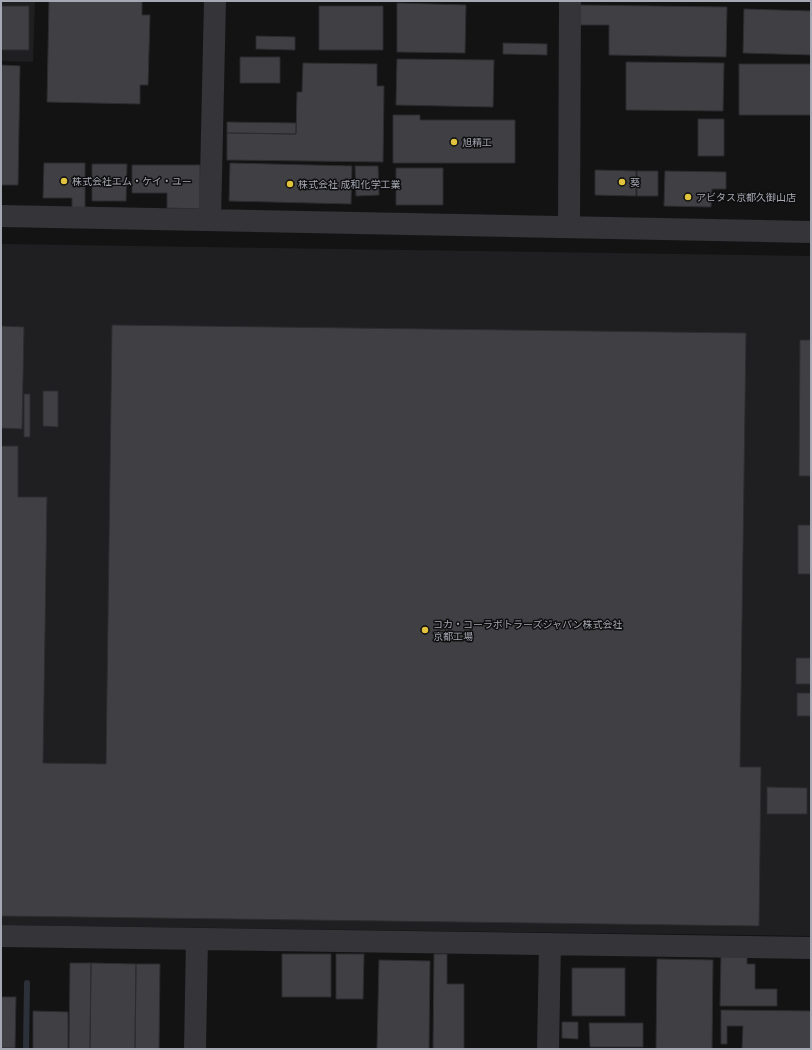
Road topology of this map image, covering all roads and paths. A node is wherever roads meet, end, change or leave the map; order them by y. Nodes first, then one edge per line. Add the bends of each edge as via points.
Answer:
1 (215, 1) edge
2 (570, 1) edge
3 (1, 216) edge
4 (210, 220) junction
5 (569, 227) junction
6 (811, 232) edge
7 (1, 936) edge
8 (197, 939) junction
9 (550, 944) junction
10 (811, 948) edge
11 (195, 1049) edge
12 (548, 1049) edge

1 - 4 street
2 - 5 street
3 - 4 street
4 - 5 street
5 - 6 street
7 - 8 street
8 - 9 street
8 - 11 street
9 - 10 street
9 - 12 street

